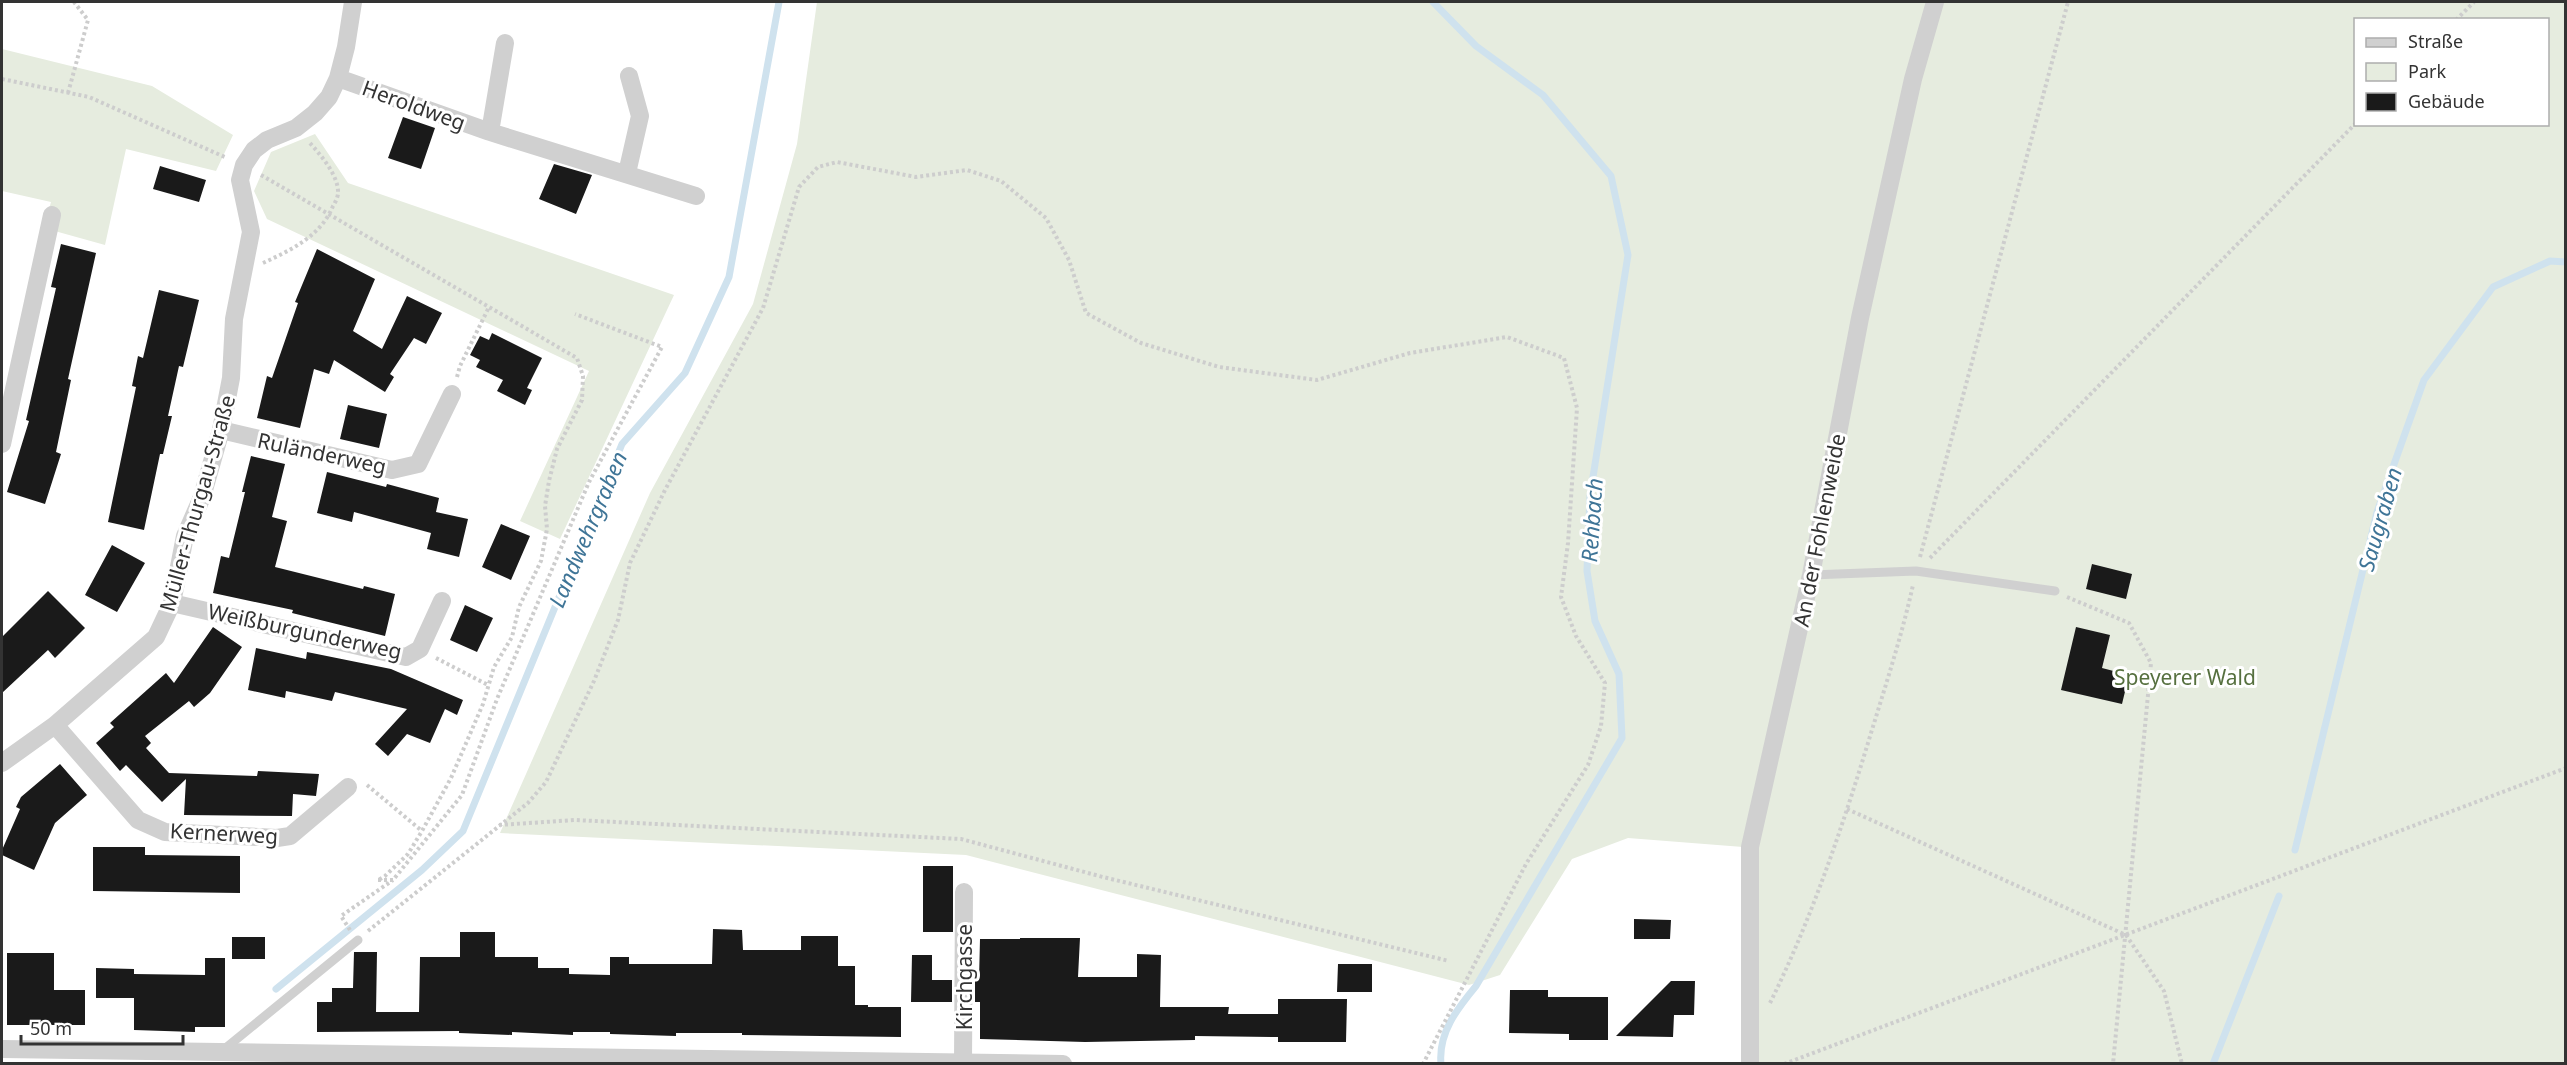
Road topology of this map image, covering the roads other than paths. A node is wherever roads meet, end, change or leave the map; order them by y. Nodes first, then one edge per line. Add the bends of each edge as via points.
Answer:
1 (353, 2) edge
2 (1935, 2) edge
3 (505, 43) dead end
4 (629, 76) dead end
5 (338, 78) junction
6 (490, 132) junction
7 (627, 173) junction
8 (696, 196) dead end
9 (52, 215) dead end
10 (452, 394) road end
11 (221, 430) junction
12 (2, 444) edge
13 (1811, 575) junction
14 (2055, 591) road end
15 (442, 601) dead end
16 (172, 603) junction
17 (56, 725) junction
18 (2, 763) edge
19 (348, 787) road end
20 (964, 892) dead end
21 (358, 940) road end
22 (2, 1049) edge
23 (220, 1053) junction
24 (47, 1057) edge
25 (365, 1059) edge
26 (964, 1062) edge
27 (1064, 1064) edge
28 (1750, 1064) edge

1 - 5 street
2 - 13 street, An der Fohlenweide via 1913,79 1860,318
3 - 6 street, Heroldweg
4 - 7 street via 640,116
5 - 6 street, Heroldweg
5 - 11 street, Müller-Thurgau-Straße via 315,113 296,128 267,140 244,165 240,180 251,232 234,319 231,378
6 - 7 street, Heroldweg
7 - 8 street, Heroldweg
9 - 12 street
10 - 11 street, Ruländerweg via 418,464 392,470
11 - 16 street, Müller-Thurgau-Straße via 202,496 185,536
13 - 14 lane via 1916,571
13 - 28 street, An der Fohlenweide via 1750,847
15 - 16 street, Weißburgunderweg via 420,649 406,657
16 - 17 street, Müller-Thurgau-Straße via 156,636
17 - 18 street, Müller-Thurgau-Straße
17 - 19 street, Kernerweg via 138,820 165,832 290,836
20 - 26 street, Kirchgasse
21 - 23 lane
22 - 24 street, Kirchgasse
23 - 24 street, Kirchgasse
23 - 25 street, Kirchgasse
25 - 26 street, Kirchgasse
26 - 27 street, Kirchgasse

